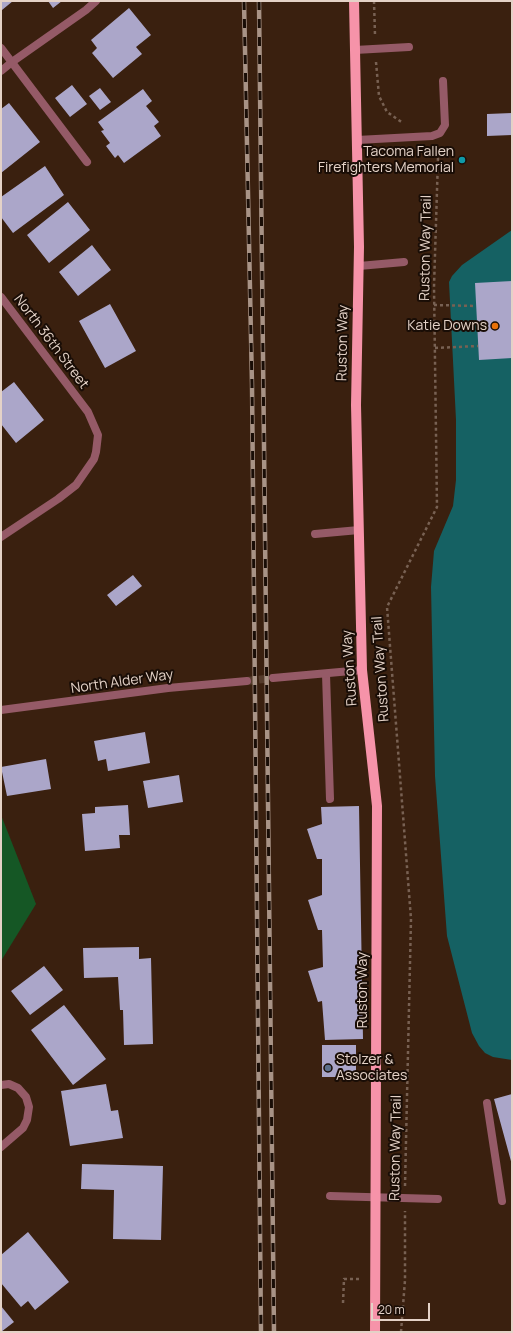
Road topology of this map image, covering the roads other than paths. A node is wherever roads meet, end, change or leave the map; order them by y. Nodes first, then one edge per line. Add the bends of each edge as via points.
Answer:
1 (96, 1) edge
2 (354, 1) edge
3 (410, 47) dead end
4 (1, 48) edge
5 (355, 50) junction
6 (12, 62) junction
7 (1, 71) edge
8 (443, 81) dead end
9 (357, 140) junction
10 (87, 162) dead end
11 (404, 262) dead end
12 (359, 266) junction
13 (1, 297) edge
14 (359, 530) junction
15 (315, 534) dead end
16 (1, 537) edge
17 (362, 670) junction
18 (326, 674) junction
19 (273, 678) tunnel mouth
20 (247, 681) tunnel mouth
21 (1, 710) edge
22 (330, 799) dead end
23 (1, 1085) edge
24 (487, 1103) dead end
25 (1, 1147) edge
26 (330, 1196) dead end
27 (375, 1198) junction
28 (438, 1199) dead end
29 (502, 1200) dead end
30 (376, 1332) edge

1 - 6 street
2 - 5 main road, Ruston Way
3 - 5 street
4 - 6 street
5 - 9 main road, Ruston Way
6 - 7 street
6 - 10 street
8 - 9 street via 445,125 440,133 432,136
9 - 12 main road, Ruston Way
11 - 12 street
12 - 14 main road, Ruston Way via 356,405
13 - 16 street, North 36th Street via 80,402 98,435 96,452 90,468 70,490
14 - 15 street
14 - 17 main road, Ruston Way
17 - 18 street
17 - 27 main road, Ruston Way via 377,806
18 - 19 street
18 - 22 street
20 - 21 street, North Alder Way via 168,688
23 - 25 street via 9,1084 18,1088 26,1097 29,1107 27,1120 22,1128
24 - 29 street
26 - 27 street
27 - 28 street
27 - 30 main road, Ruston Way

